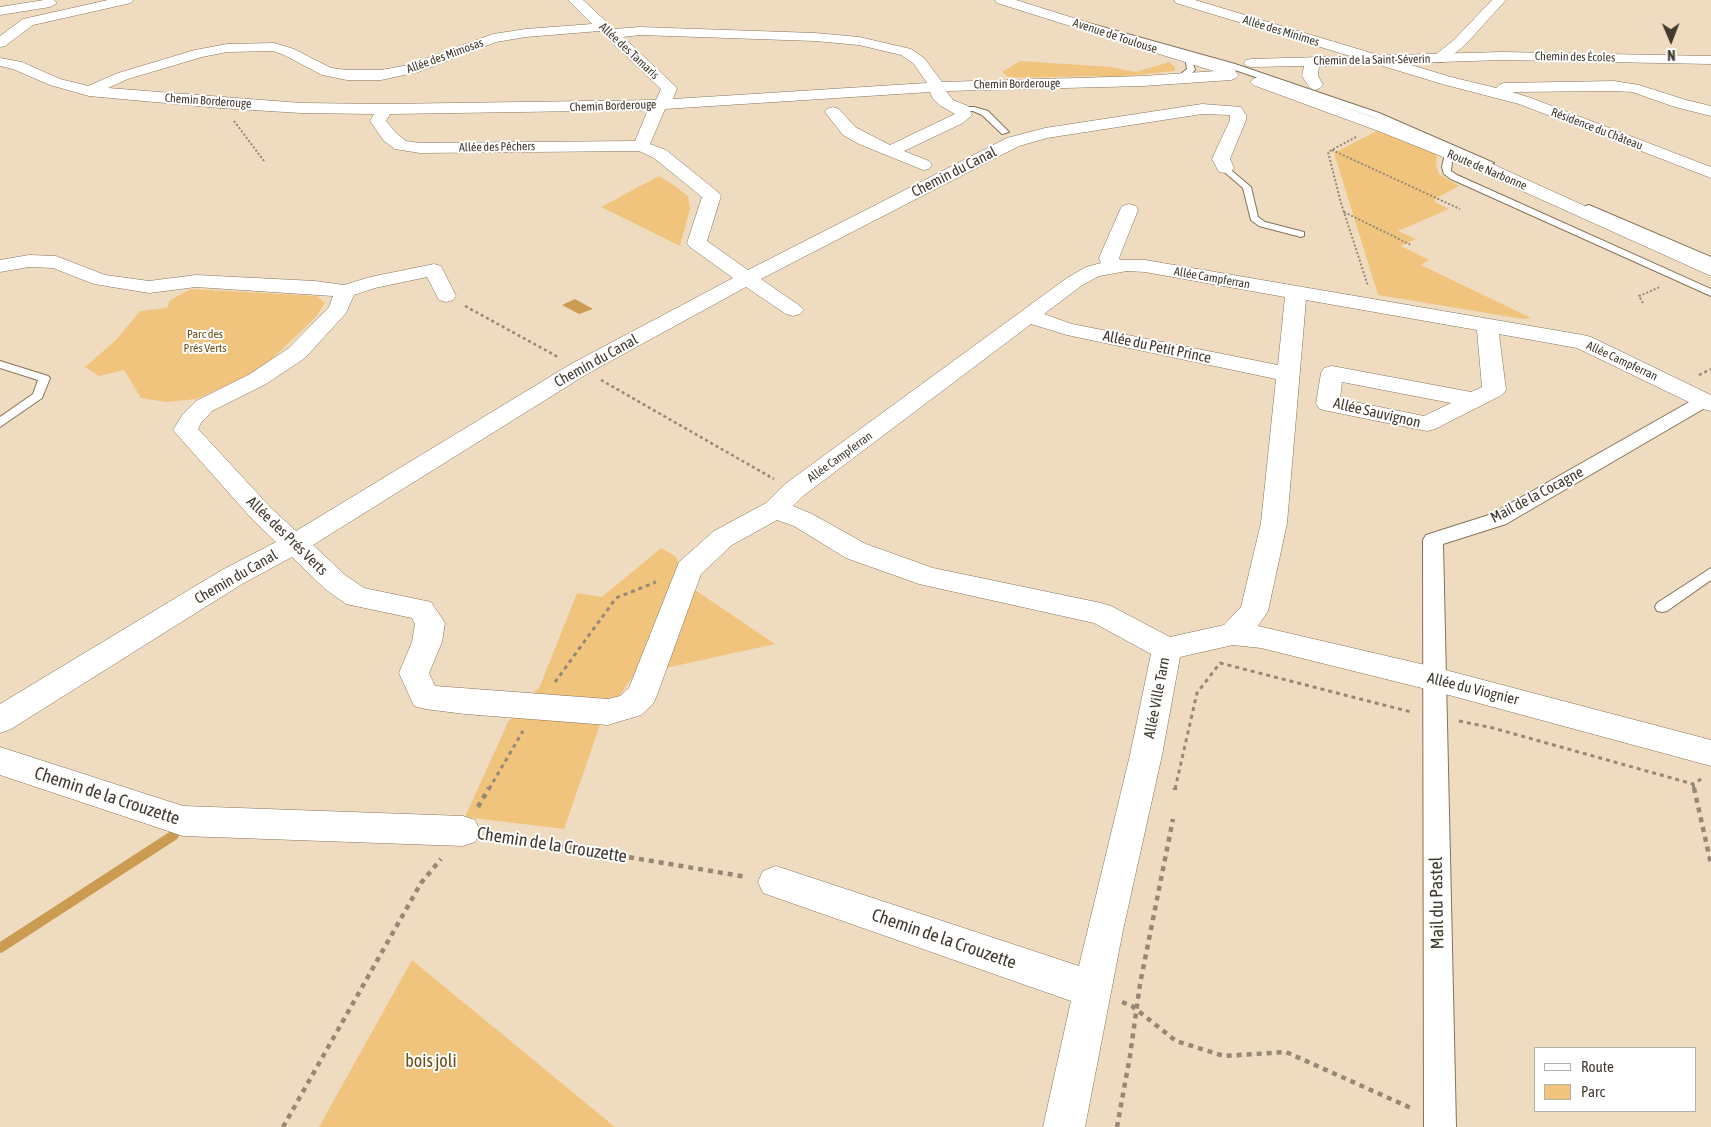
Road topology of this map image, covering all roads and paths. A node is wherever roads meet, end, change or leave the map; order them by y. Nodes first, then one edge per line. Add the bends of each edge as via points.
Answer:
1 (126, 0) edge
2 (575, 0) edge
3 (1002, 0) edge
4 (1016, 0) edge
5 (1033, 0) edge
6 (1181, 0) edge
7 (1499, 0) edge
8 (54, 6) edge
9 (0, 11) edge
10 (606, 30) junction
11 (1460, 42) junction
12 (0, 43) edge
13 (1473, 57) junction
14 (1188, 59) junction
15 (1439, 59) junction
16 (1711, 60) edge
17 (1312, 61) junction
18 (1382, 61) junction
19 (0, 62) edge
20 (1249, 63) junction
21 (1230, 71) junction
22 (1182, 78) junction
23 (1273, 78) junction
24 (1315, 85) junction
25 (937, 86) junction
26 (1482, 89) junction
27 (89, 91) junction
28 (220, 103) junction
29 (659, 105) junction
30 (962, 109) junction
31 (385, 110) junction
32 (1711, 111) edge
33 (833, 112) dead end
34 (1382, 126) junction
35 (1005, 132) dead end
36 (641, 146) junction
37 (1331, 150) junction
38 (890, 151) junction
39 (1450, 153) junction
40 (264, 162) dead end
41 (923, 165) dead end
42 (1224, 168) joint
43 (1711, 173) edge
44 (1460, 209) dead end
45 (1129, 210) dead end
46 (1344, 211) junction
47 (1301, 234) dead end
48 (1411, 244) dead end
49 (1711, 251) edge
50 (1711, 261) edge
51 (0, 266) edge
52 (1113, 267) junction
53 (1711, 270) edge
54 (1678, 278) junction
55 (746, 279) junction
56 (345, 291) junction
57 (1296, 293) junction
58 (1711, 293) edge
59 (446, 296) joint
60 (1642, 302) dead end
61 (1375, 307) junction
62 (793, 310) dead end
63 (1028, 316) junction
64 (1487, 326) junction
65 (0, 364) edge
66 (579, 368) junction
67 (1287, 374) junction
68 (1474, 400) junction
69 (1708, 403) edge
70 (0, 423) edge
71 (784, 500) junction
72 (293, 545) junction
73 (1711, 573) edge
74 (1662, 607) dead end
75 (1233, 634) junction
76 (1167, 648) junction
77 (1220, 663) dead end
78 (1434, 679) junction
79 (0, 720) edge
80 (1711, 752) edge
81 (0, 761) edge
82 (1693, 784) dead end
83 (1175, 790) dead end
84 (1173, 819) dead end
85 (464, 831) junction
86 (1711, 864) edge
87 (776, 882) joint
88 (1093, 990) junction
89 (1136, 1010) junction
90 (1439, 1124) edge
91 (283, 1127) edge
92 (1064, 1127) edge
93 (1117, 1127) edge

1 - 8 street
2 - 10 street, Allée des Tamaris
3 - 14 street, Avenue de Toulouse
4 - 21 lane
5 - 20 street, Avenue de Toulouse
6 - 18 street, Allée des Minimes
7 - 11 street, Chemin de la Saint-Séverin
8 - 9 street
8 - 12 street
10 - 25 street, Allée des Mimosas via 859,41 906,52 919,62
10 - 27 street, Allée des Mimosas via 526,33 493,38 413,69 381,75 327,72 289,52 274,48 228,48 123,76
10 - 29 street, Allée des Tamaris via 669,88
11 - 13 street
11 - 15 street, Chemin de la Saint-Séverin
13 - 15 street, Chemin des Écoles
13 - 16 street, Chemin des Écoles
14 - 21 street, Avenue de Toulouse
14 - 22 lane via 1191,70
15 - 18 street, Chemin de la Saint-Séverin
17 - 18 street, Chemin de la Saint-Séverin
17 - 20 street, Chemin de la Saint-Séverin
17 - 23 street
17 - 24 street via 1310,76
18 - 26 street, Résidence du Château
19 - 27 street, Chemin Borderouge
20 - 21 street
20 - 23 street via 1269,67
21 - 22 street, Chemin Borderouge
21 - 23 street, Avenue de Toulouse via 1242,80
22 - 25 street, Chemin Borderouge
23 - 24 street, Route de Narbonne
23 - 34 street, Route de Narbonne
23 - 50 lane via 1436,140
24 - 49 street, Route de Narbonne
25 - 29 street, Chemin Borderouge
25 - 30 street, Allée des Mimosas via 939,96
26 - 32 street, Résidence du Château via 1614,86 1648,91
26 - 43 street, Résidence du Château via 1525,101
27 - 28 street, Chemin Borderouge
28 - 31 street, Chemin Borderouge
28 - 40 path
29 - 31 street, Chemin Borderouge
29 - 36 street
30 - 35 lane via 985,113
30 - 38 street via 964,115 957,120
31 - 36 street, Allée des Pêchers via 378,121 390,137 401,145 420,148
33 - 38 street via 849,131
34 - 37 path
34 - 39 street, Route de Narbonne
36 - 55 street via 660,154 712,196 697,243
37 - 44 path
37 - 46 path via 1328,152
38 - 41 street
39 - 53 street, Route de Narbonne
39 - 54 lane via 1446,167 1454,177
42 - 47 lane via 1247,188 1254,218 1262,224
42 - 55 street, Chemin du Canal via 1221,159 1238,120 1234,110 1192,110 1045,133 1013,142
45 - 52 street via 1109,258
46 - 48 path
46 - 61 path
51 - 56 street via 29,261 56,262 101,280 149,288 196,281
52 - 57 street, Allée Campferran via 1145,266
52 - 63 street, Allée Campferran via 1093,272 1074,282
54 - 58 lane
54 - 60 path via 1639,296
55 - 62 street
55 - 66 street, Chemin du Canal
56 - 59 street via 434,270
56 - 72 street, Allée des Prés Verts via 340,309 297,353 258,379 204,406 185,430
57 - 61 street, Allée Campferran
57 - 67 street
59 - 66 path
61 - 64 street, Allée Campferran
63 - 67 street, Allée du Petit Prince via 1067,329
63 - 71 street, Allée Campferran
64 - 68 street, Allée Sauvignon via 1494,390
64 - 69 street, Allée Campferran via 1583,342
65 - 70 lane via 44,378 38,396
66 - 71 path
66 - 72 street, Chemin du Canal
67 - 75 street via 1274,523 1254,611
68 - 68 street, Allée Sauvignon via 1427,424 1328,404 1332,374
69 - 78 street, Mail de la Cocagne via 1499,519 1433,540
71 - 72 street, Allée des Prés Verts via 723,538 689,569 642,695 630,706 608,712 425,697 414,673 427,642 430,623 420,609 356,597
71 - 76 street, Allée Ville Tarn via 803,520 856,551 929,576 1101,614
72 - 79 street, Chemin du Canal via 232,577
73 - 74 lane
75 - 76 street, Allée du Viognier
75 - 78 street, Allée du Viognier via 1261,636
76 - 88 street, Allée Ville Tarn
77 - 83 path via 1197,694
78 - 80 street, Allée du Viognier
78 - 90 street, Mail du Pastel
81 - 85 street, Chemin de la Crouzette via 183,821
82 - 86 path
84 - 89 path
85 - 87 path, Chemin de la Crouzette
85 - 91 path via 421,883
87 - 88 street, Chemin de la Crouzette
88 - 89 path
88 - 92 street, Allée Ville Tarn
89 - 90 path via 1176,1041 1224,1056 1286,1052
89 - 93 path

